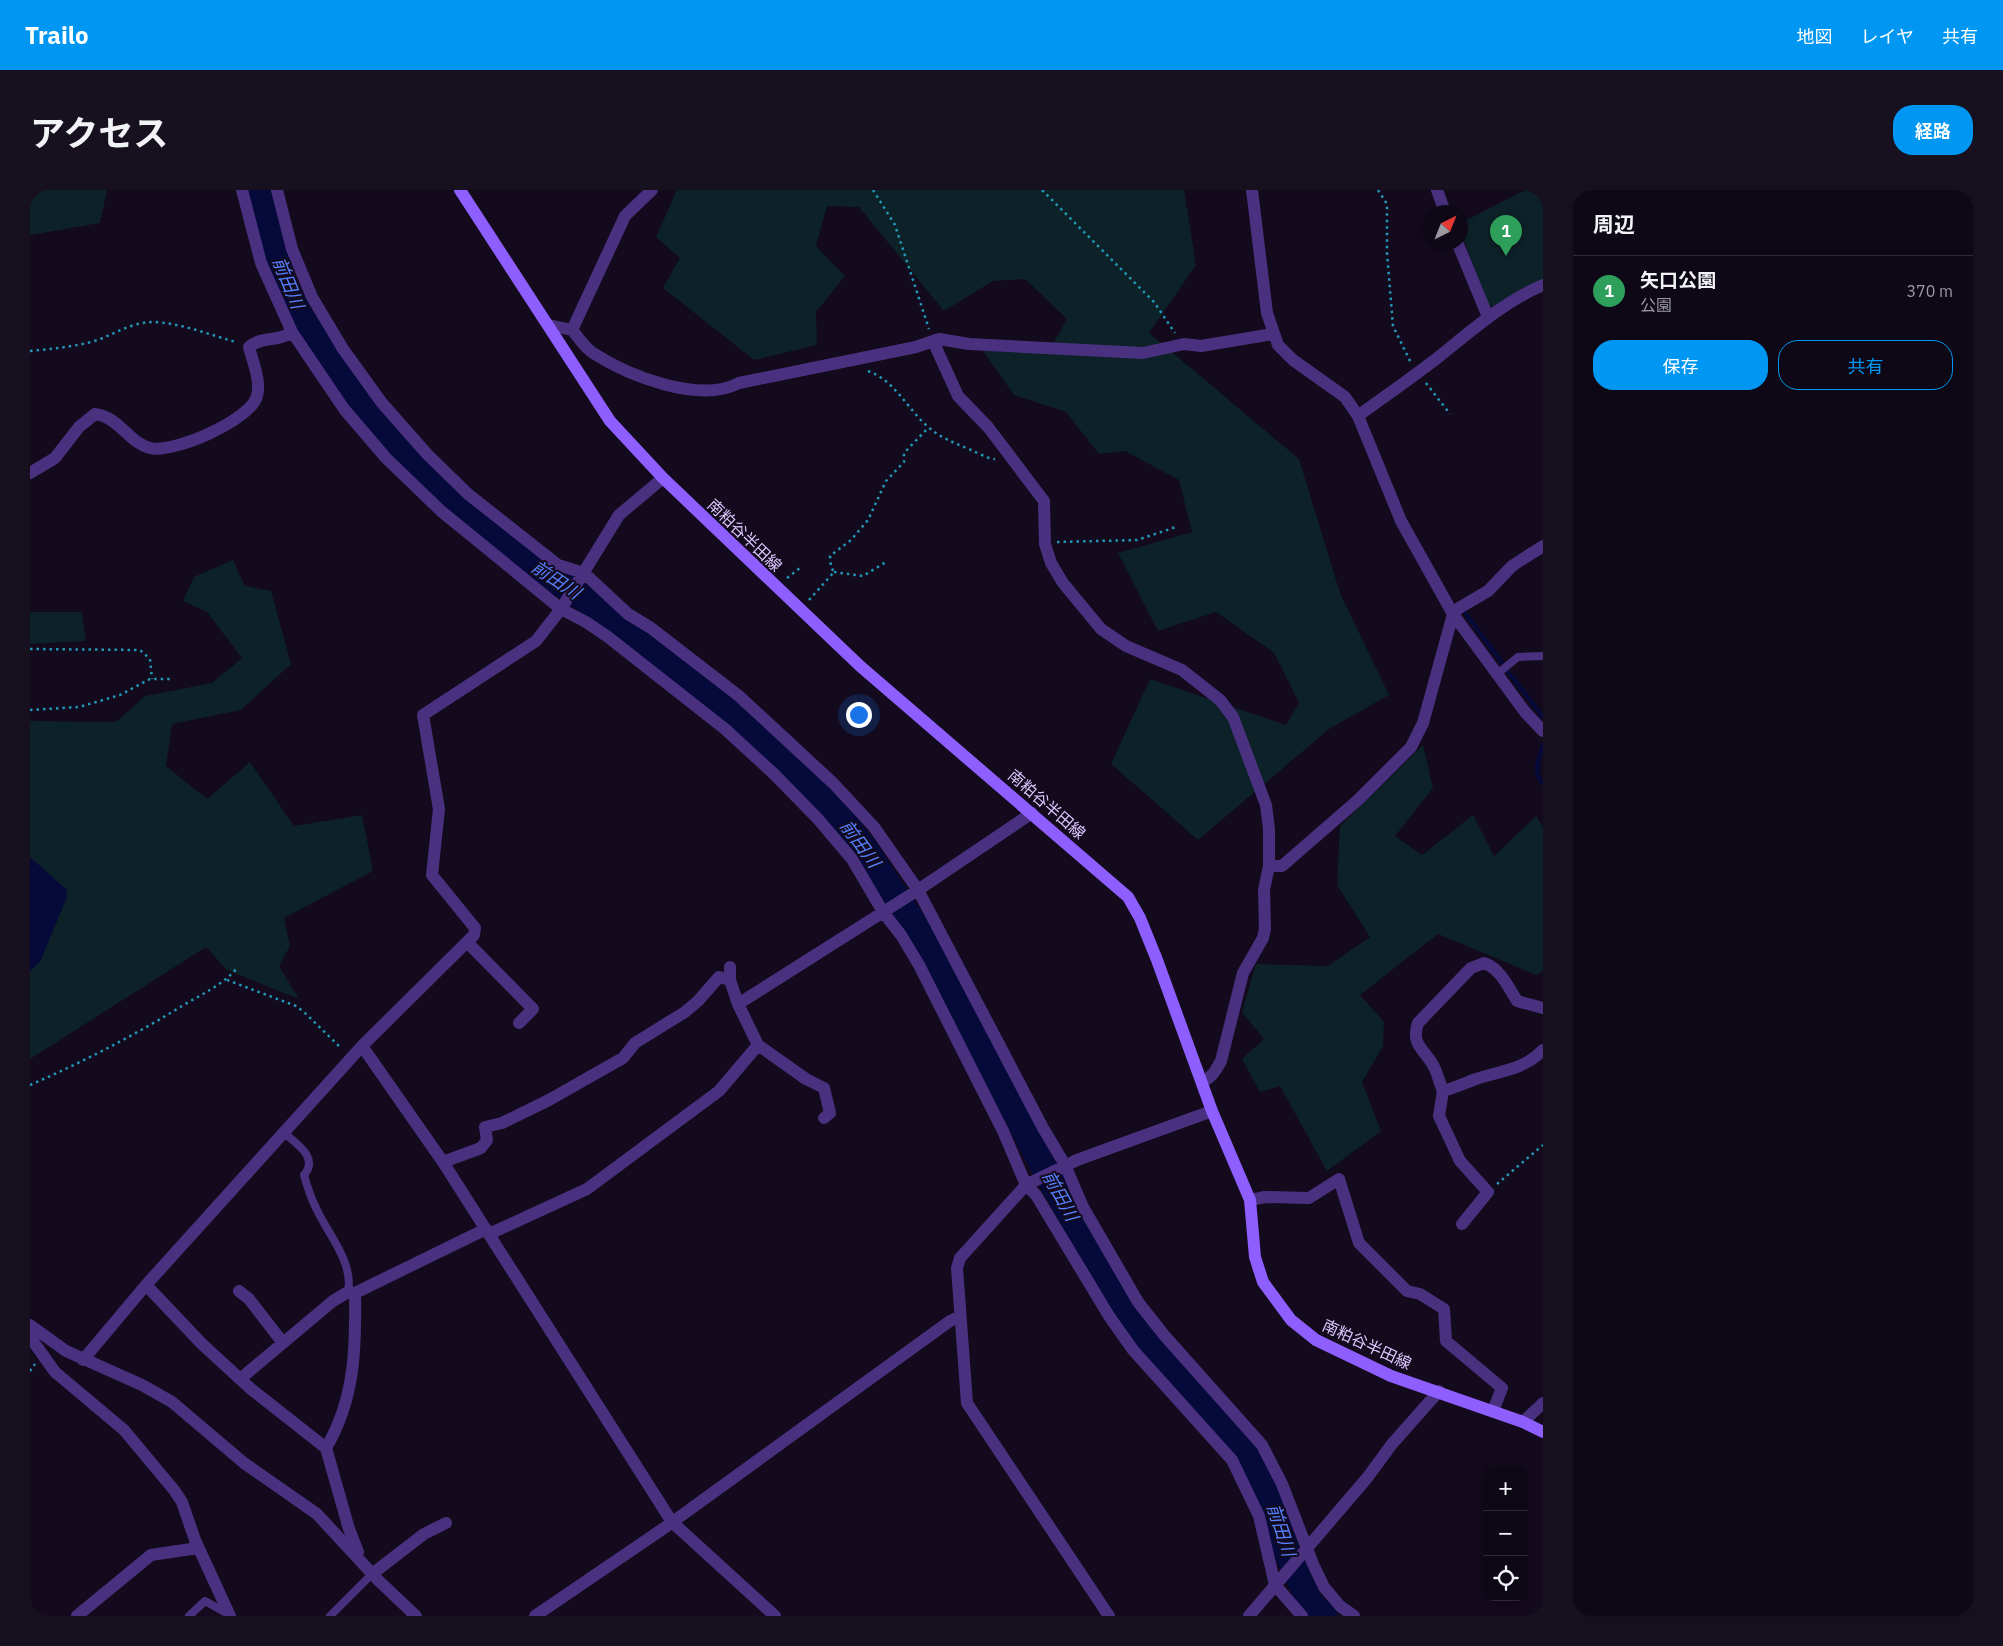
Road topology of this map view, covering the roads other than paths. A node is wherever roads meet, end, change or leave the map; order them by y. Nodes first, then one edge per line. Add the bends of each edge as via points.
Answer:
1 (242, 190) edge
2 (277, 190) edge
3 (460, 190) edge
4 (652, 190) edge
5 (1252, 190) edge
6 (1437, 190) edge
7 (1442, 205) edge
8 (1460, 250) edge
9 (1543, 285) edge
10 (1488, 317) junction
11 (549, 325) junction
12 (572, 330) junction
13 (292, 332) junction
14 (1273, 334) junction
15 (933, 341) junction
16 (1358, 416) junction
17 (30, 473) edge
18 (663, 478) junction
19 (1543, 546) edge
20 (584, 573) junction
21 (561, 609) junction
22 (1453, 614) junction
23 (1543, 656) edge
24 (1497, 674) junction
25 (1543, 731) edge
26 (1032, 813) junction
27 (1269, 866) junction
28 (915, 892) junction
29 (886, 910) junction
30 (467, 942) junction
31 (738, 1004) junction
32 (1543, 1008) edge
33 (519, 1023) dead end
34 (758, 1045) junction
35 (362, 1046) junction
36 (1543, 1050) edge
37 (1202, 1081) junction
38 (1443, 1092) junction
39 (1212, 1111) junction
40 (824, 1118) dead end
41 (284, 1133) junction
42 (443, 1162) junction
43 (1065, 1165) junction
44 (1030, 1184) junction
45 (1250, 1200) junction
46 (1462, 1224) dead end
47 (488, 1232) junction
48 (146, 1284) junction
49 (238, 1291) dead end
50 (352, 1292) junction
51 (960, 1316) junction
52 (30, 1325) edge
53 (30, 1337) edge
54 (283, 1343) junction
55 (83, 1360) junction
56 (240, 1379) junction
57 (1439, 1391) junction
58 (1543, 1403) edge
59 (1493, 1412) junction
60 (1523, 1422) junction
61 (1543, 1432) edge
62 (326, 1448) junction
63 (672, 1522) junction
64 (446, 1523) dead end
65 (198, 1548) junction
66 (1306, 1548) junction
67 (363, 1563) junction
68 (372, 1574) junction
69 (1278, 1581) junction
70 (229, 1615) edge
71 (77, 1616) edge
72 (189, 1616) edge
73 (330, 1616) edge
74 (416, 1616) edge
75 (535, 1616) edge
76 (775, 1616) edge
77 (1109, 1616) edge
78 (1249, 1616) edge
79 (1302, 1616) edge
80 (1354, 1616) edge

1 - 13 street via 261,263
2 - 20 street via 292,249 312,297 343,349 382,403 468,494 558,565
3 - 11 main road, 南粕谷半田線
4 - 12 street via 625,216
5 - 14 street via 1267,313
6 - 7 street
8 - 10 street
9 - 10 street
10 - 16 street
11 - 12 street
11 - 18 main road, 南粕谷半田線 via 610,421
12 - 15 street via 592,352 631,372 695,391 719,390
13 - 17 street via 287,336 254,342 249,347 258,387 256,398 242,414 200,438 166,449 150,448 115,421 95,414 79,427 55,458
13 - 21 street via 344,410 386,458 441,511
14 - 15 street via 1201,346 1184,344 1143,353
14 - 16 street via 1278,345 1293,360 1345,397
15 - 27 street via 958,396 988,427 1044,501 1045,544 1051,563 1063,582 1101,629 1126,646 1182,670 1220,700 1233,717 1266,805
16 - 22 street via 1401,521
18 - 20 street via 619,515
18 - 26 main road, 南粕谷半田線 via 860,666
19 - 22 street via 1512,566 1488,591
20 - 21 street
20 - 28 street via 628,614 739,696 833,783 874,827
21 - 29 street via 608,637 726,729 818,819 852,859
21 - 30 street via 536,641 423,715 439,809 432,875 475,928
22 - 24 street
22 - 27 street via 1423,723 1410,747 1358,800 1307,845 1282,866
23 - 24 lane via 1518,657
24 - 25 street
26 - 28 street
26 - 37 main road, 南粕谷半田線 via 1128,897 1154,951
27 - 37 street via 1264,890 1266,919 1263,938 1243,974 1221,1061 1208,1080
28 - 29 street
28 - 43 street
29 - 31 street
29 - 44 street via 919,965
30 - 33 street via 533,1009
30 - 35 street
31 - 34 street
31 - 42 street via 730,973 719,977 685,1012 635,1043 623,1058 549,1100 485,1128 487,1140 481,1148
32 - 38 street via 1517,1001 1502,976 1491,966 1484,963 1471,968 1418,1023 1414,1034 1419,1047 1435,1067
34 - 40 street via 824,1088 830,1113
34 - 47 street via 719,1091 587,1189
35 - 41 street
35 - 42 street
36 - 38 street via 1517,1068
37 - 39 main road, 南粕谷半田線
38 - 46 street via 1439,1116 1460,1161 1488,1192
39 - 43 street
39 - 45 main road, 南粕谷半田線
41 - 48 street
41 - 50 lane via 307,1154 311,1162 304,1175 308,1188 337,1245
42 - 47 street
43 - 44 street
43 - 66 street via 1083,1207 1138,1302 1262,1445 1282,1484
44 - 51 street via 960,1258 957,1268
44 - 69 street via 1133,1350 1232,1460 1259,1516
45 - 57 main road, 南粕谷半田線 via 1255,1256 1263,1282 1291,1320 1316,1340 1376,1369
45 - 59 street via 1309,1198 1339,1179 1359,1244 1407,1291 1420,1294 1444,1309 1446,1341 1502,1388
47 - 50 street
47 - 63 street
48 - 55 street
48 - 56 street
49 - 54 street via 249,1299
50 - 54 street via 333,1301
50 - 62 street via 356,1348 350,1389 339,1423
51 - 63 street
51 - 77 street via 967,1403
52 - 55 street via 52,1343
53 - 65 street via 55,1372 124,1430 142,1450 182,1502
54 - 56 street
55 - 67 street via 142,1385 172,1402 244,1463 317,1514
56 - 62 street
57 - 59 main road, 南粕谷半田線
57 - 66 street
58 - 60 street
59 - 60 main road, 南粕谷半田線
60 - 61 main road, 南粕谷半田線
62 - 67 street via 349,1530
63 - 75 street
63 - 76 street
64 - 68 street via 424,1534
65 - 70 street
65 - 71 street via 151,1555
66 - 69 street
66 - 80 street via 1324,1587 1340,1606
67 - 68 street
68 - 73 lane
68 - 74 street
69 - 78 street
69 - 79 street
70 - 72 lane via 205,1600

